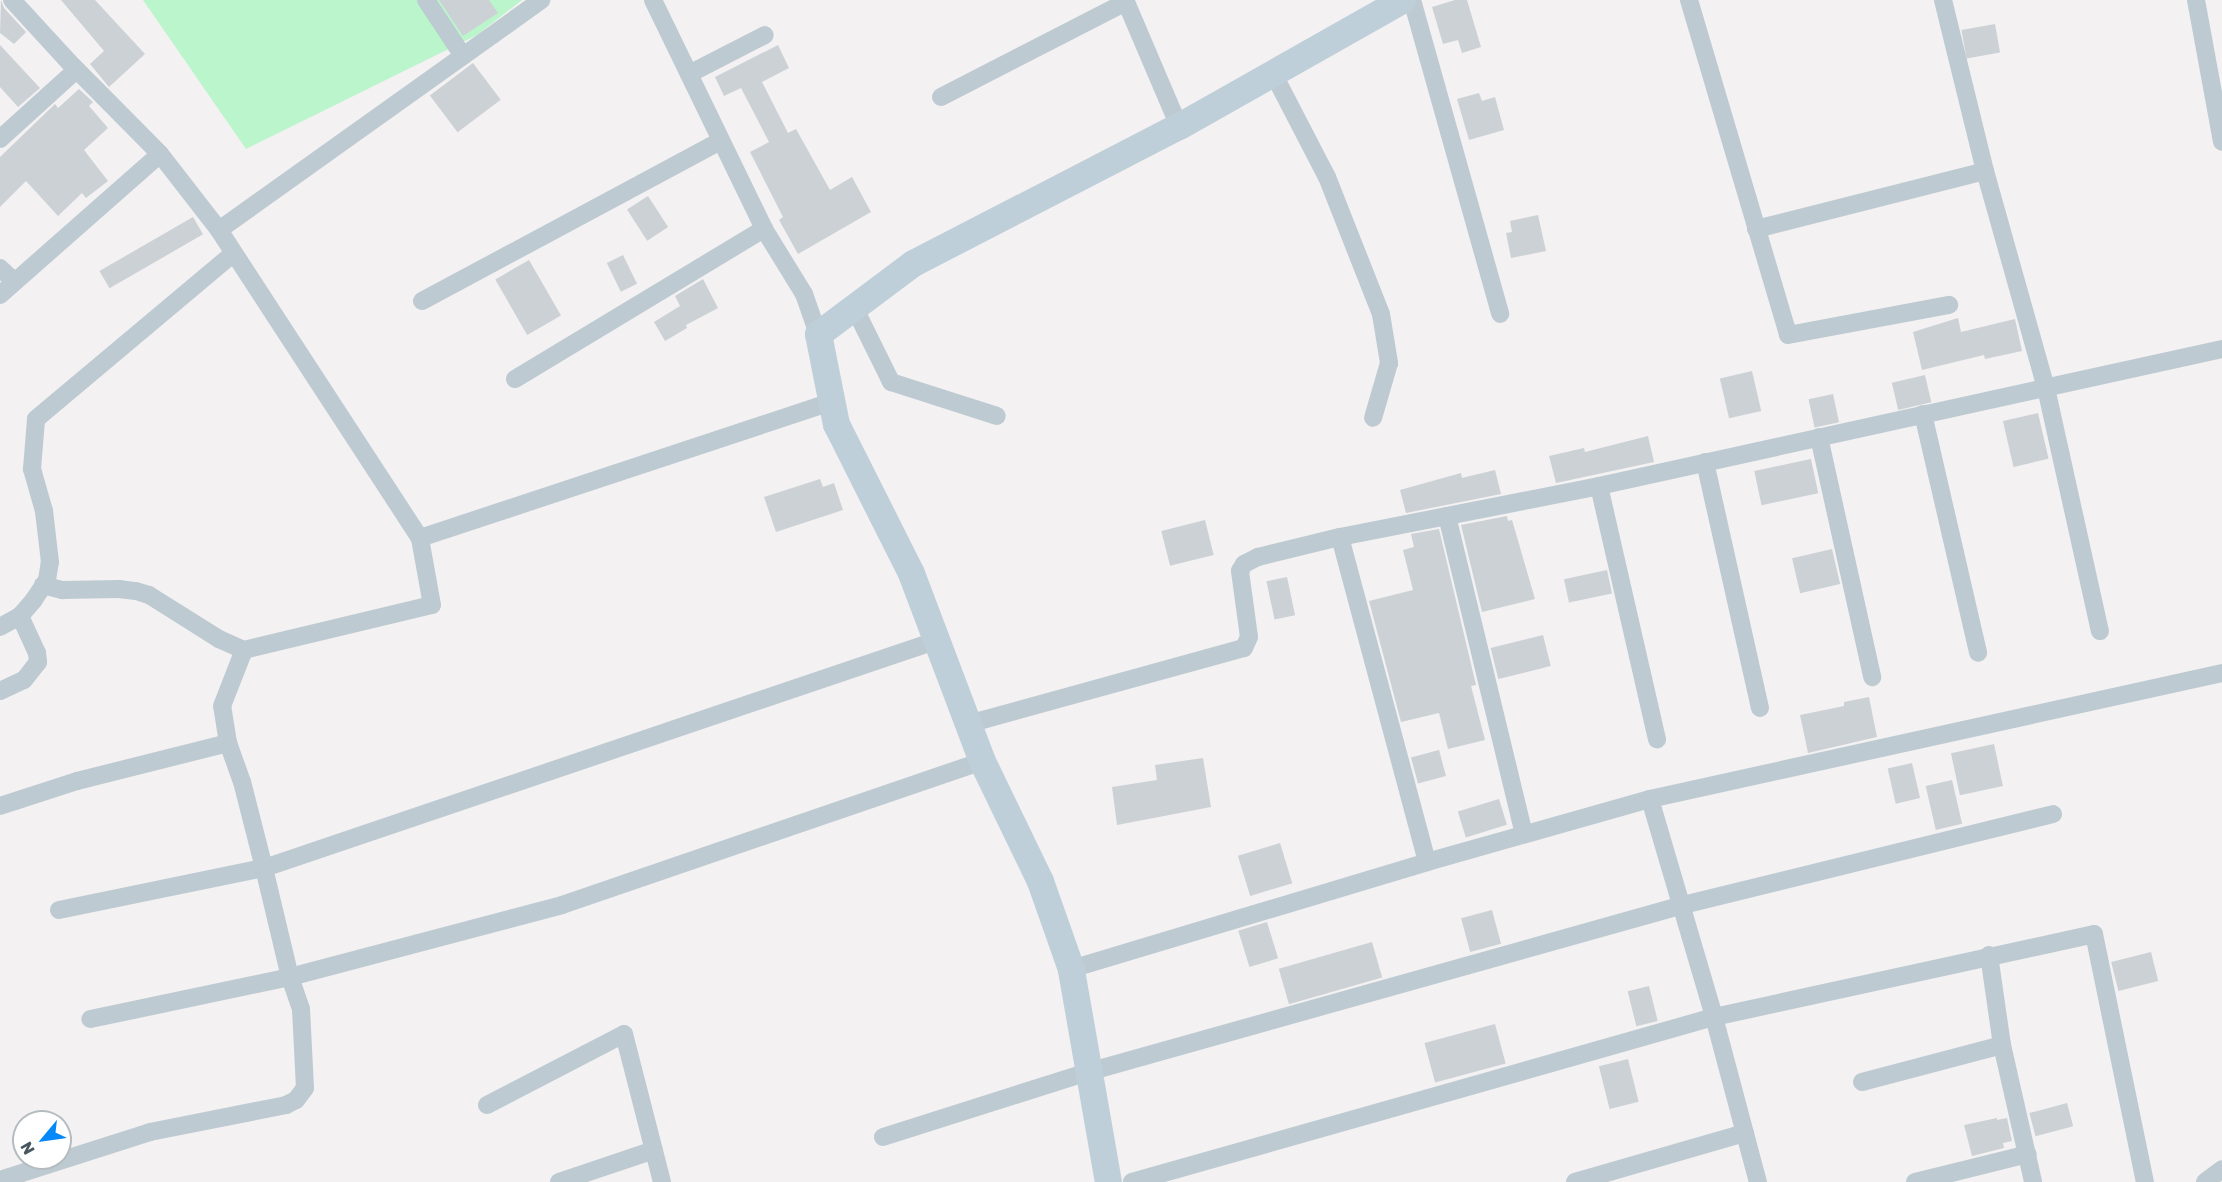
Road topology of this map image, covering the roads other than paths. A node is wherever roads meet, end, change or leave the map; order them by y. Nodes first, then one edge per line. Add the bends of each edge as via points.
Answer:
1 (12, 0) edge
2 (426, 0) edge
3 (541, 0) edge
4 (653, 0) edge
5 (1402, 0) edge
6 (1412, 0) edge
7 (1689, 0) edge
8 (1943, 0) edge
9 (2196, 0) edge
10 (1126, 1) edge
11 (765, 35) dead end
12 (463, 56) junction
13 (76, 70) junction
14 (1273, 73) junction
15 (689, 74) junction
16 (941, 98) dead end
17 (1179, 126) junction
18 (0, 139) edge
19 (721, 141) junction
20 (2222, 142) edge
21 (160, 154) junction
22 (1985, 171) junction
23 (764, 229) junction
24 (1756, 229) junction
25 (219, 230) junction
26 (234, 253) junction
27 (0, 268) edge
28 (14, 281) junction
29 (0, 295) edge
30 (422, 301) dead end
31 (1949, 305) dead end
32 (854, 307) junction
33 (1500, 314) dead end
34 (818, 334) junction
35 (2222, 349) edge
36 (515, 380) dead end
37 (2046, 388) junction
38 (831, 402) junction
39 (1923, 414) junction
40 (997, 416) dead end
41 (1373, 418) dead end
42 (1819, 437) junction
43 (1705, 462) junction
44 (1599, 486) junction
45 (1447, 516) junction
46 (1340, 537) junction
47 (420, 538) junction
48 (43, 585) junction
49 (20, 616) junction
50 (0, 627) edge
51 (2100, 631) dead end
52 (938, 640) junction
53 (243, 650) junction
54 (1978, 653) dead end
55 (2222, 673) edge
56 (1872, 677) dead end
57 (0, 691) edge
58 (1760, 708) dead end
59 (968, 724) junction
60 (1657, 739) dead end
61 (228, 743) junction
62 (982, 761) junction
63 (1650, 799) junction
64 (0, 806) edge
65 (2053, 814) dead end
66 (1524, 834) junction
67 (1427, 862) junction
68 (264, 868) junction
69 (1683, 904) junction
70 (58, 910) dead end
71 (1989, 956) junction
72 (1071, 969) junction
73 (290, 977) junction
74 (1714, 1017) junction
75 (90, 1019) dead end
76 (2002, 1045) junction
77 (1088, 1072) junction
78 (1862, 1082) dead end
79 (487, 1105) dead end
80 (1745, 1133) junction
81 (883, 1137) dead end
82 (654, 1150) junction
83 (2028, 1154) junction
84 (2222, 1170) edge
85 (0, 1180) edge
86 (559, 1182) edge
87 (662, 1182) edge
88 (1108, 1182) edge
89 (1132, 1182) edge
90 (1575, 1182) edge
91 (1758, 1182) edge
92 (1915, 1182) edge
93 (2033, 1182) edge
94 (2145, 1182) edge
95 (2205, 1182) edge

1 - 13 street
2 - 12 street
3 - 12 street
4 - 15 street
5 - 14 street
6 - 33 street
7 - 24 street
8 - 22 street
9 - 20 street
10 - 16 street
10 - 17 street
11 - 15 street
12 - 25 street
13 - 18 street
13 - 21 street
14 - 17 street
14 - 41 street via 1327,177 1381,314 1389,363
15 - 19 street
17 - 32 street via 913,263
19 - 23 street
19 - 30 street
21 - 25 street
21 - 28 street
22 - 24 street
22 - 37 street
23 - 34 street via 804,294
23 - 36 street
24 - 31 street via 1788,335
25 - 26 street
26 - 47 street
26 - 48 street via 36,419 32,469 44,511 50,562
27 - 28 street
28 - 29 street
32 - 34 street
32 - 40 street via 891,382
34 - 38 street
35 - 37 street
37 - 39 street
37 - 51 street
38 - 47 street
38 - 52 street via 836,424 888,525
39 - 42 street
39 - 54 street
42 - 43 street
42 - 56 street
43 - 44 street
43 - 58 street
44 - 45 street
44 - 60 street
45 - 46 street
45 - 66 street
46 - 59 street via 1258,556 1244,564 1240,578 1249,637 1241,650
46 - 67 street
47 - 53 street via 432,605
48 - 49 street
48 - 53 street via 62,590 119,589 149,595
49 - 50 street
49 - 57 street via 38,653 38,662 24,680
52 - 59 street
52 - 68 street
53 - 61 street via 222,706
55 - 63 street
59 - 62 street
61 - 64 street via 77,781
61 - 68 street
62 - 72 street via 1040,881
62 - 73 street via 562,905
63 - 66 street
63 - 69 street
65 - 69 street
66 - 67 street
67 - 72 street
68 - 70 street
68 - 73 street
69 - 74 street
69 - 77 street
71 - 74 street
71 - 76 street
71 - 94 street via 2094,934
72 - 77 street
73 - 75 street
73 - 85 street via 301,1009 305,1069 305,1089 296,1100 150,1132
74 - 80 street
74 - 89 street
76 - 78 street
76 - 83 street
77 - 81 street
77 - 88 street
79 - 82 street via 624,1034
80 - 90 street
80 - 91 street
82 - 86 street
82 - 87 street
83 - 92 street
83 - 93 street
84 - 95 street

